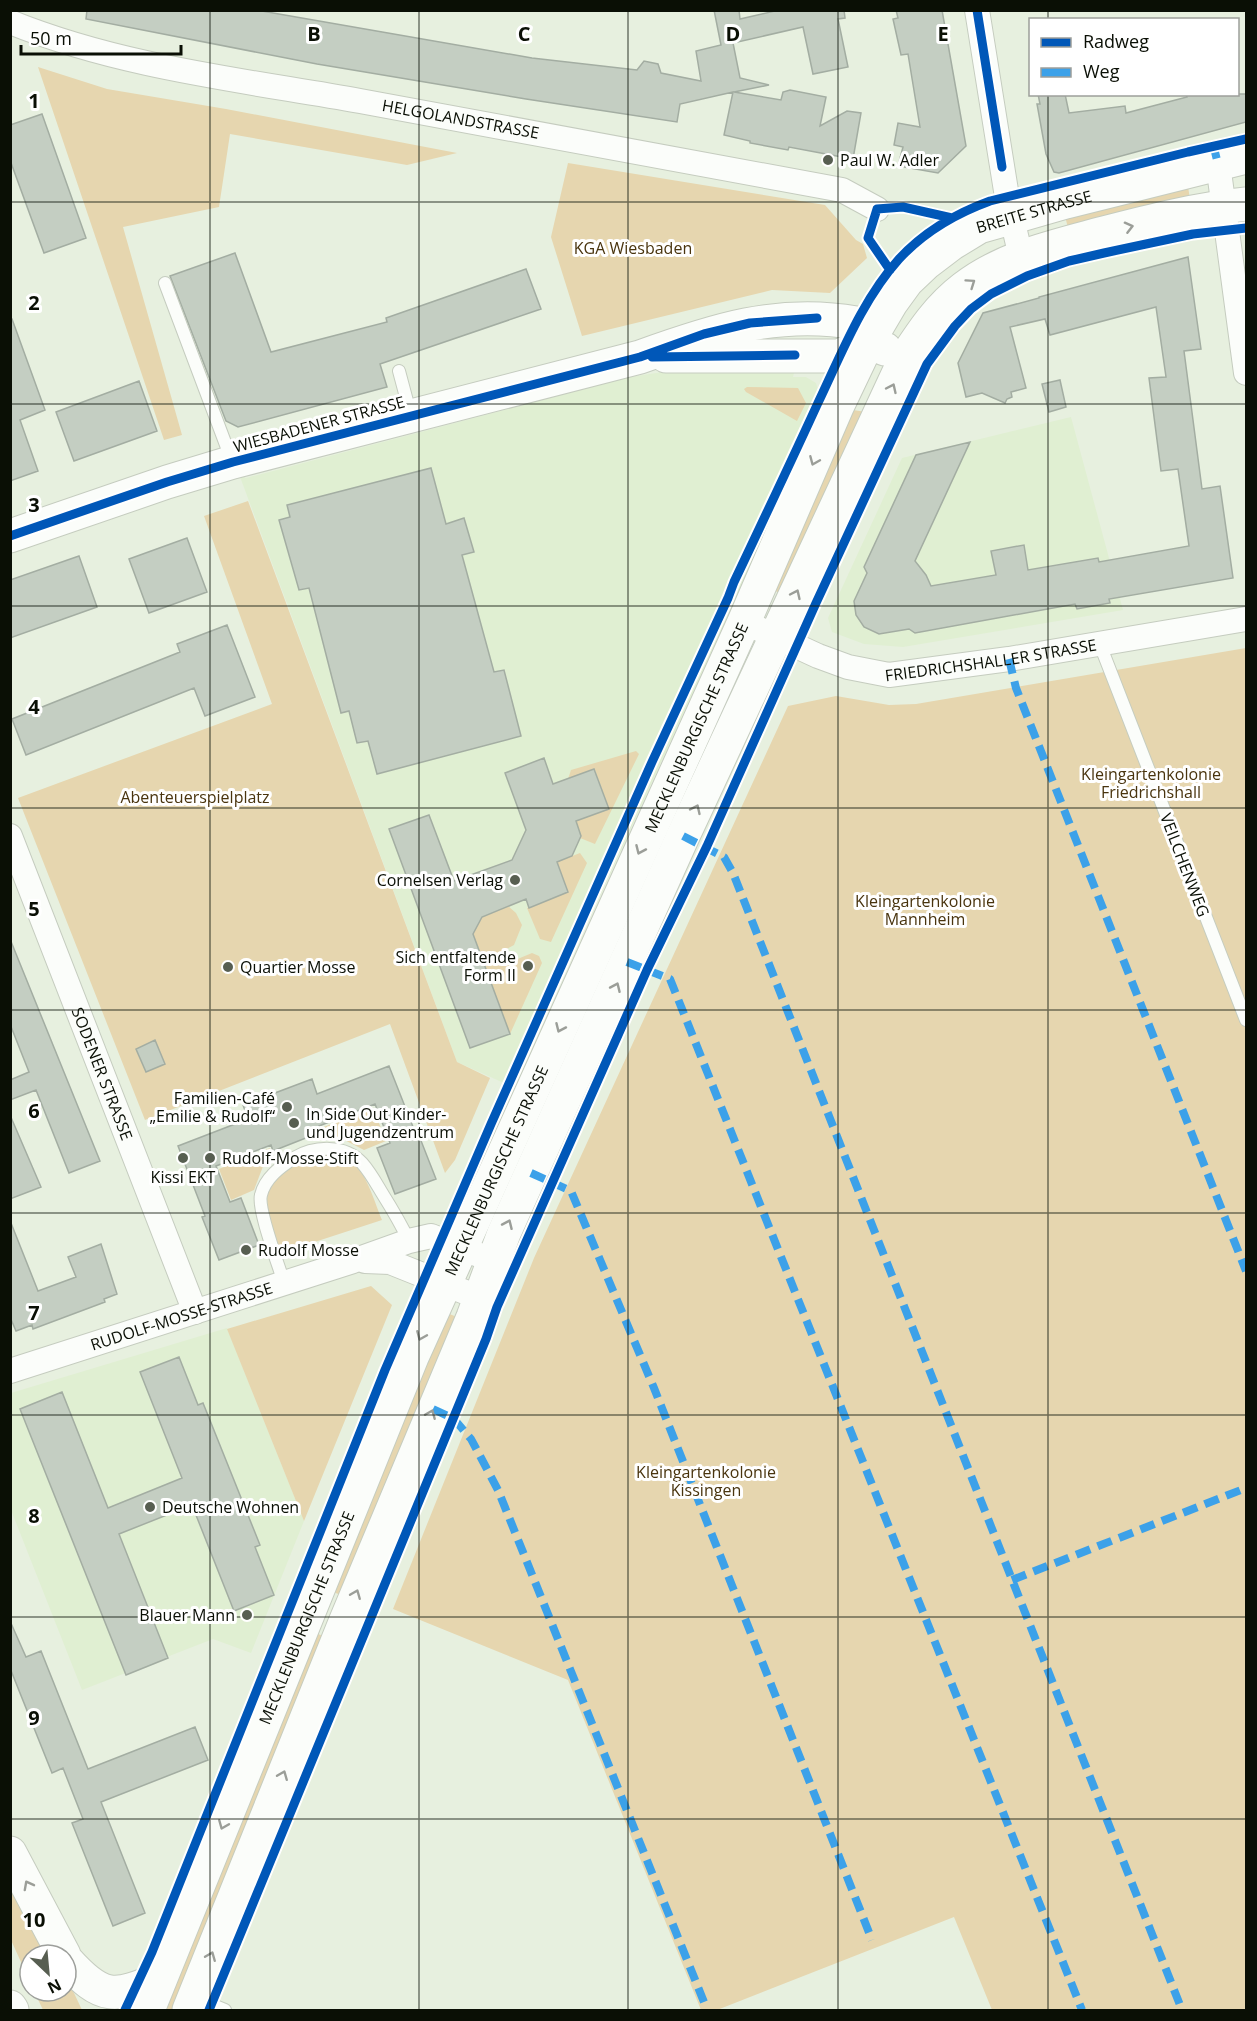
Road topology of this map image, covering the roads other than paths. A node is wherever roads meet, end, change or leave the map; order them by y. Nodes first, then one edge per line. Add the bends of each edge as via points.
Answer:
1 (33, 10) edge
2 (977, 10) edge
3 (10, 22) edge
4 (42, 35) junction
5 (1232, 161) edge
6 (1235, 206) edge
7 (877, 209) dead end
8 (1011, 217) junction
9 (1021, 257) junction
10 (165, 283) dead end
11 (868, 342) junction
12 (906, 357) junction
13 (399, 371) dead end
14 (1246, 373) edge
15 (411, 416) junction
16 (233, 462) junction
17 (10, 536) edge
18 (1246, 619) edge
19 (744, 622) junction
20 (775, 636) junction
21 (1099, 642) junction
22 (10, 836) edge
23 (1246, 1020) edge
24 (409, 1241) junction
25 (461, 1247) junction
26 (353, 1261) junction
27 (494, 1261) junction
28 (284, 1283) junction
29 (445, 1283) junction
30 (480, 1298) junction
31 (195, 1311) junction
32 (10, 1371) edge
33 (327, 1616) junction
34 (10, 1853) edge
35 (58, 1943) edge
36 (78, 1973) edge
37 (160, 1979) junction
38 (78, 1982) edge
39 (192, 2004) edge
40 (92, 2010) edge
41 (148, 2010) edge
42 (225, 2010) edge

1 - 4 street
2 - 8 street
3 - 4 street, HELGOLANDSTRASSE
4 - 7 street, HELGOLANDSTRASSE via 129,60 842,190
5 - 6 street
5 - 8 main road, BREITE STRASSE
9 -> 6 main road via 1125,228
6 - 14 street
8 - 9 street
8 - 11 main road, BREITE STRASSE via 979,227 926,263 899,291
12 -> 9 main road via 929,322 963,288
10 - 16 lane
11 - 12 main road
11 - 15 main road, WIESBADENER STRASSE via 839,356 640,357
11 -> 19 main road, MECKLENBURGISCHE STRASSE
20 -> 12 main road, MECKLENBURGISCHE STRASSE
13 - 15 lane
15 - 16 main road, WIESBADENER STRASSE
16 - 17 main road, WIESBADENER STRASSE
18 - 21 street, FRIEDRICHSHALLER STRASSE
19 - 20 street, FRIEDRICHSHALLER STRASSE
19 -> 25 main road, MECKLENBURGISCHE STRASSE
20 - 21 street, FRIEDRICHSHALLER STRASSE via 848,667 889,675
27 -> 20 main road, MECKLENBURGISCHE STRASSE
21 - 23 lane, VEILCHENWEG
22 - 31 street, SODENER STRASSE
24 - 25 street, RUDOLF-MOSSE-STRASSE via 430,1236
24 - 26 street, RUDOLF-MOSSE-STRASSE
24 - 28 lane via 361,1161 344,1151 323,1148 298,1155 269,1179 260,1196
25 - 27 street, RUDOLF-MOSSE-STRASSE
25 - 29 main road, MECKLENBURGISCHE STRASSE
26 - 28 street, RUDOLF-MOSSE-STRASSE
26 - 29 street, RUDOLF-MOSSE-STRASSE via 390,1262
27 - 30 main road, MECKLENBURGISCHE STRASSE
28 - 31 street, RUDOLF-MOSSE-STRASSE
29 - 30 street, RUDOLF-MOSSE-STRASSE
29 -> 33 main road, MECKLENBURGISCHE STRASSE via 412,1357
33 -> 30 main road, MECKLENBURGISCHE STRASSE
31 - 32 street, RUDOLF-MOSSE-STRASSE
33 -> 37 main road, MECKLENBURGISCHE STRASSE
39 -> 33 main road, MECKLENBURGISCHE STRASSE
35 -> 34 main road
36 - 37 main road via 96,1989 110,1992 123,1993
37 - 41 main road, MECKLENBURGISCHE STRASSE
38 - 40 main road
39 - 42 lane

